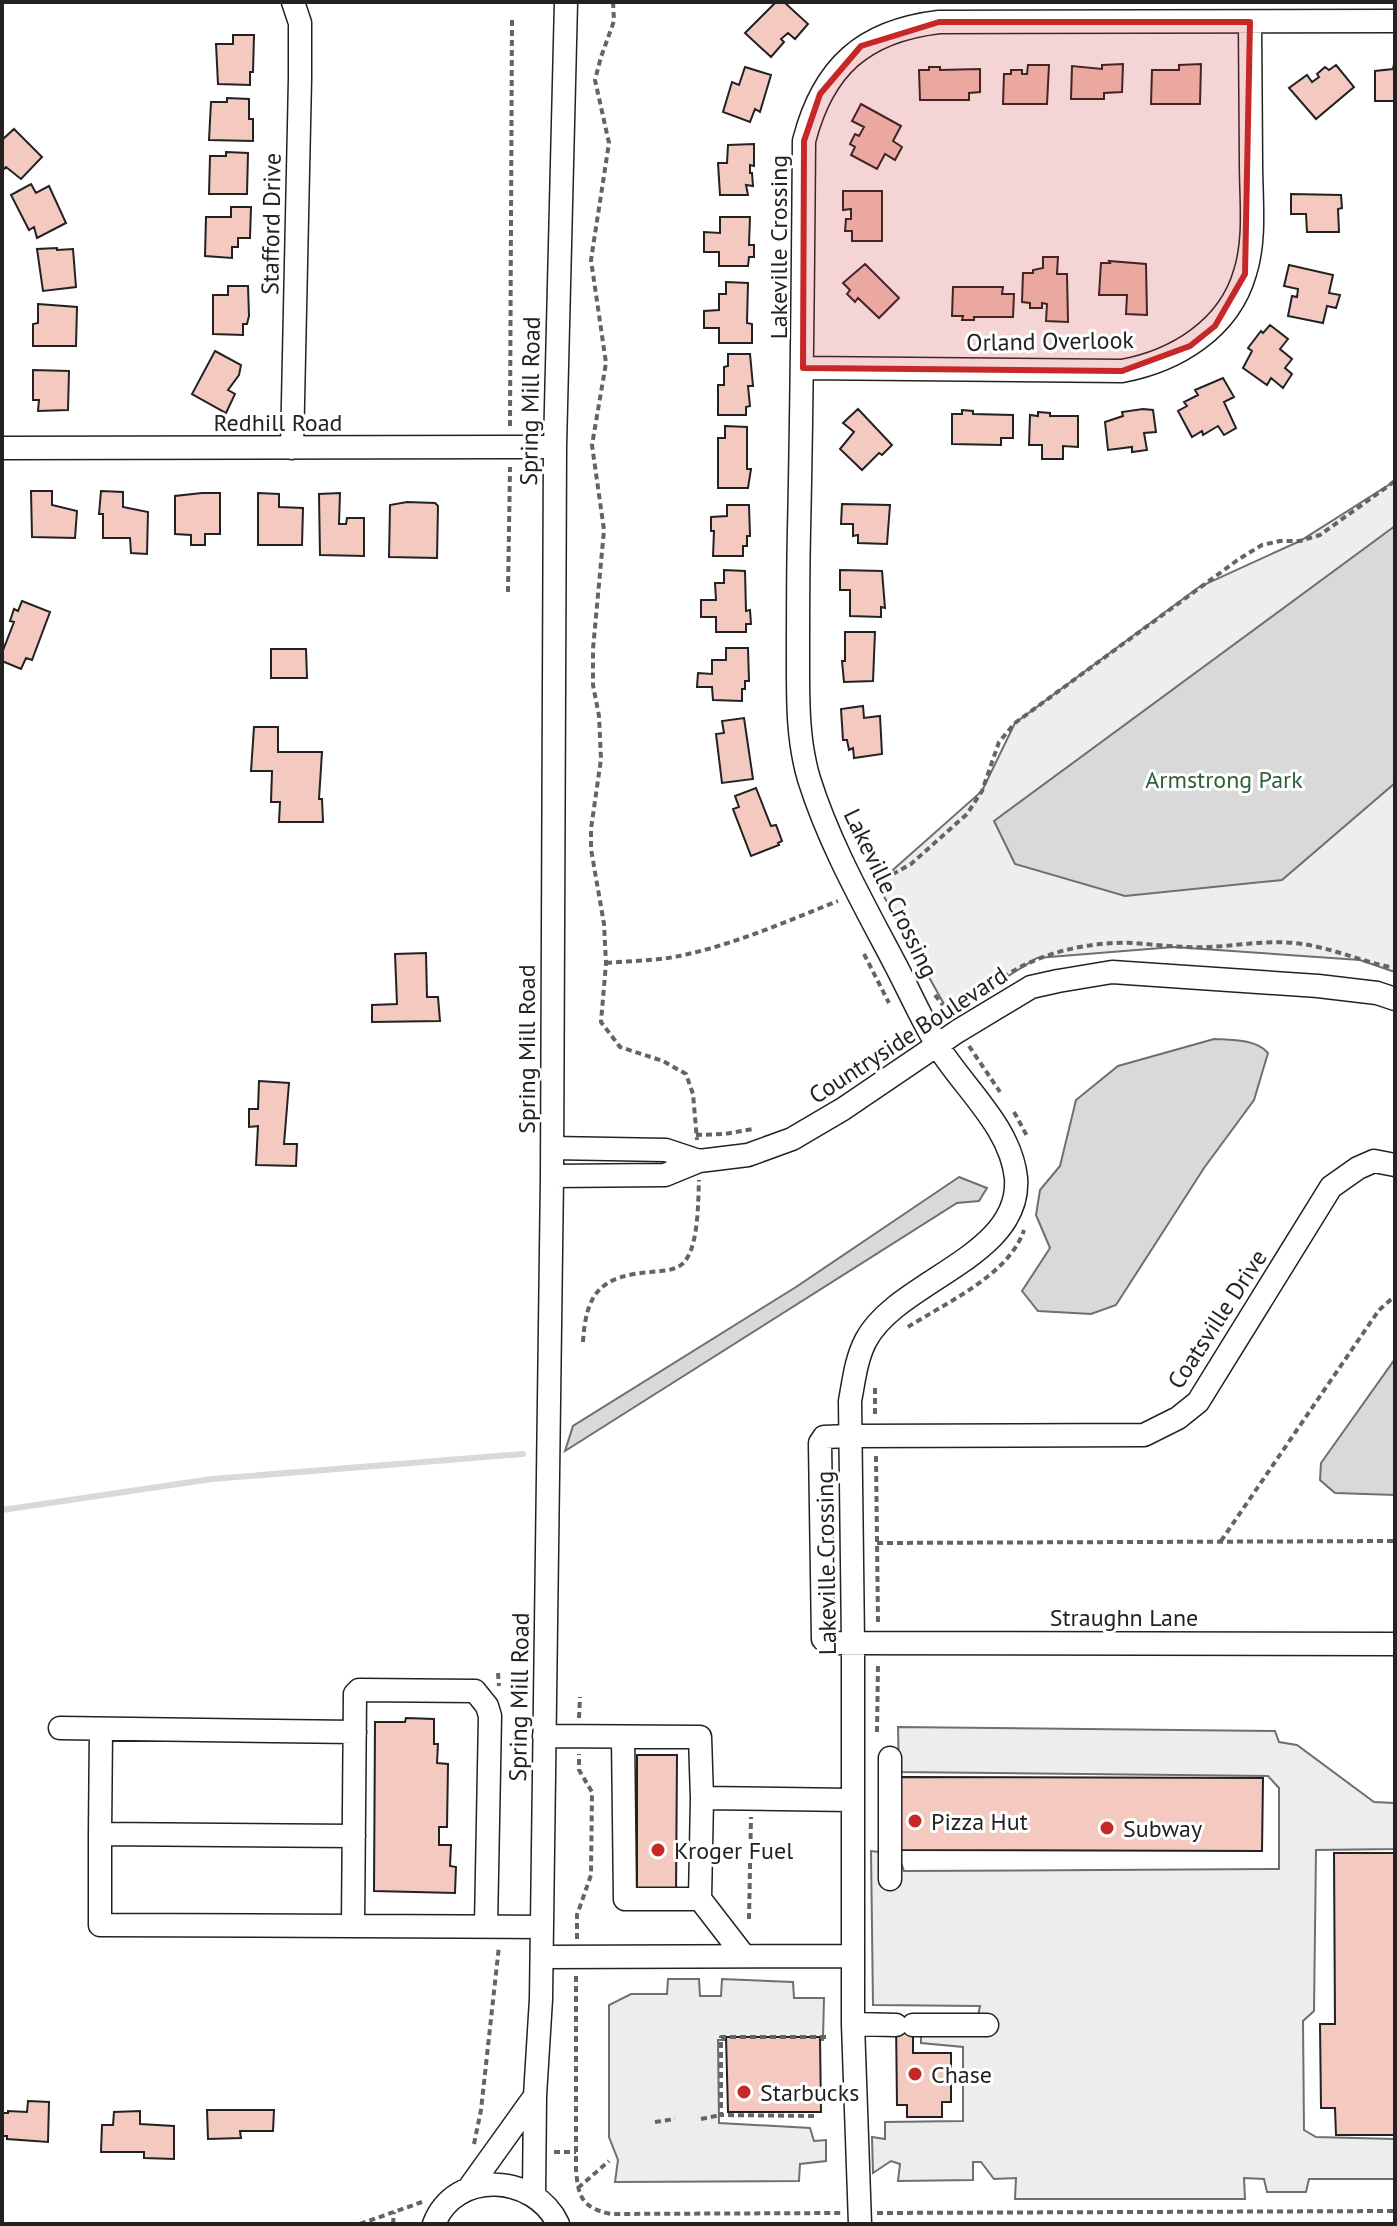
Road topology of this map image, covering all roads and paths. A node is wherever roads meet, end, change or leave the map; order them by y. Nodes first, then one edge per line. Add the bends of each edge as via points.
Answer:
1 (293, 2) edge
2 (566, 2) edge
3 (613, 2) edge
4 (512, 17) dead end
5 (1395, 21) edge
6 (1250, 22) junction
7 (803, 368) junction
8 (510, 447) junction
9 (555, 447) junction
10 (2, 448) edge
11 (292, 448) junction
12 (1395, 481) edge
13 (508, 592) dead end
14 (857, 891) junction
15 (606, 963) junction
16 (1395, 999) edge
17 (958, 1031) junction
18 (938, 1046) junction
19 (1005, 1099) dead end
20 (1014, 1111) dead end
21 (552, 1148) junction
22 (1032, 1148) dead end
23 (699, 1161) junction
24 (1395, 1165) edge
25 (552, 1176) junction
26 (1027, 1221) dead end
27 (1395, 1296) edge
28 (899, 1334) dead end
29 (583, 1342) dead end
30 (875, 1380) dead end
31 (851, 1436) junction
32 (876, 1436) junction
33 (1221, 1541) junction
34 (1395, 1541) edge
35 (877, 1543) junction
36 (853, 1643) junction
37 (878, 1643) junction
38 (1395, 1644) edge
39 (498, 1673) dead end
40 (499, 1688) dead end
41 (580, 1697) dead end
42 (60, 1728) dead end
43 (101, 1729) junction
44 (355, 1732) junction
45 (877, 1732) dead end
46 (544, 1736) junction
47 (579, 1736) junction
48 (623, 1737) junction
49 (890, 1758) dead end
50 (702, 1798) junction
51 (851, 1800) junction
52 (742, 1817) dead end
53 (100, 1834) junction
54 (354, 1836) junction
55 (890, 1879) dead end
56 (700, 1899) junction
57 (749, 1919) dead end
58 (353, 1926) junction
59 (493, 1926) junction
60 (542, 1927) junction
61 (744, 1956) junction
62 (852, 1956) junction
63 (542, 1957) junction
64 (576, 1957) junction
65 (853, 2024) junction
66 (987, 2025) dead end
67 (829, 2037) dead end
68 (535, 2096) junction
69 (721, 2115) junction
70 (814, 2116) dead end
71 (675, 2119) dead end
72 (701, 2119) dead end
73 (655, 2122) dead end
74 (472, 2152) dead end
75 (609, 2161) dead end
76 (469, 2188) junction
77 (578, 2188) junction
78 (534, 2195) junction
79 (1395, 2211) edge
80 (394, 2212) junction
81 (615, 2214) junction
82 (429, 2217) edge
83 (860, 2219) edge
84 (360, 2224) edge
85 (393, 2224) edge
86 (558, 2224) edge
87 (616, 2224) edge

1 - 11 street, Stafford Drive via 300,23 300,79
2 - 9 street, Spring Mill Road
3 - 15 path via 614,21 595,80 609,143 591,260 606,363 592,445 604,530 593,649 601,759 591,849
4 - 8 path
5 - 6 street, Lakeville Crossing
6 - 7 street, Lakeville Crossing via 939,22 913,25 861,46 820,94 804,141
6 - 7 street, Orland Overlook via 1251,216 1245,274 1215,326 1190,346 1122,371
7 - 14 street, Lakeville Crossing via 798,713 802,750 822,812
8 - 9 street, Redhill Road
8 - 11 street, Redhill Road
8 - 13 path
9 - 21 street, Spring Mill Road
10 - 11 street, Redhill Road
12 - 14 path via 1320,535 1262,545 1239,559 1015,723 999,742 982,791 967,814 911,864
14 - 15 path via 704,950
14 - 18 street, Lakeville Crossing
15 - 23 path via 601,1022 620,1047 686,1074
16 - 17 street, Countryside Boulevard via 1318,986 1112,972 1031,987
17 - 18 street, Countryside Boulevard
17 - 19 path
18 - 23 street, Countryside Boulevard via 792,1139 748,1155
18 - 31 street, Lakeville Crossing via 1007,1143 1016,1179 1013,1203 1001,1227 972,1254 908,1297 867,1338 854,1376
20 - 22 path
21 - 23 street via 666,1150
21 - 25 street, Spring Mill Road
23 - 25 street, Countryside Boulevard via 665,1175
23 - 29 path via 695,1237 689,1255 669,1271 609,1280 584,1315
24 - 32 street, Coatsville Drive via 1374,1161 1331,1187 1198,1402 1178,1418 1144,1435
25 - 46 street, Spring Mill Road
26 - 28 path via 1011,1257
27 - 33 path via 1379,1310
30 - 32 path
31 - 32 street, Coatsville Drive
31 - 36 street, Lakeville Crossing
31 - 36 street via 824,1437 820,1443 823,1639
32 - 35 path
33 - 34 path
33 - 35 path
35 - 37 path
36 - 37 street, Straughn Lane
36 - 51 street, Lakeville Crossing
37 - 38 street, Straughn Lane
37 - 45 path
39 - 40 path
41 - 47 path
42 - 43 street
43 - 44 street
43 - 53 street
44 - 54 street
44 - 59 street via 359,1690 475,1691 487,1706
46 - 47 street
46 - 60 street, Spring Mill Road
47 - 48 street
47 - 64 path via 579,1770 592,1792 591,1875 577,1915
48 - 50 street via 700,1737
48 - 56 street via 625,1899
49 - 55 street
50 - 51 street
50 - 56 street
51 - 62 street, Lakeville Crossing
52 - 57 path via 751,1817
53 - 54 street
53 - 58 street via 100,1925
54 - 58 street
56 - 61 street
58 - 59 street
59 - 60 street
59 - 74 path via 481,2110
60 - 63 street, Spring Mill Road
61 - 62 street
61 - 64 street
62 - 65 street, Lakeville Crossing
63 - 64 street
63 - 68 street, Spring Mill Road
64 - 77 path
65 - 66 street
65 - 83 street, Lakeville Crossing
67 - 69 path via 721,2037
68 - 76 street
68 - 78 street, Spring Mill Road
69 - 70 path
69 - 72 path
71 - 73 path
75 - 77 path
76 - 78 street via 514,2185
76 - 82 street
77 - 81 path via 594,2211
78 - 86 street
79 - 83 path
80 - 82 path
80 - 84 path
80 - 85 path
81 - 83 path
81 - 87 path

